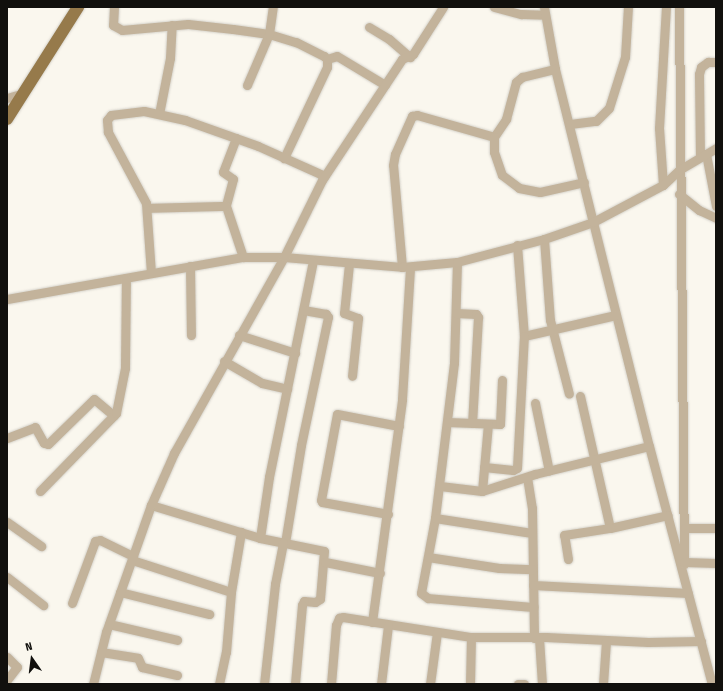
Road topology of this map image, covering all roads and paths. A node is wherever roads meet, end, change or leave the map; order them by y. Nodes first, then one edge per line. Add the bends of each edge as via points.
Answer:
1 (70, 7) edge
2 (78, 7) edge
3 (114, 7) edge
4 (273, 7) edge
5 (444, 7) edge
6 (494, 7) edge
7 (628, 7) edge
8 (666, 7) edge
9 (679, 7) edge
10 (544, 11) edge
11 (172, 26) junction
12 (369, 27) dead end
13 (269, 34) junction
14 (410, 57) junction
15 (327, 59) junction
16 (716, 62) edge
17 (555, 69) junction
18 (247, 85) dead end
19 (385, 85) junction
20 (12, 98) edge
21 (159, 114) junction
22 (7, 119) edge
23 (570, 124) junction
24 (494, 137) junction
25 (236, 138) junction
26 (716, 148) edge
27 (703, 156) junction
28 (284, 158) junction
29 (679, 170) junction
30 (325, 176) junction
31 (584, 182) junction
32 (663, 185) junction
33 (680, 194) junction
34 (226, 206) junction
35 (716, 206) edge
36 (147, 208) junction
37 (716, 218) edge
38 (593, 222) junction
39 (544, 238) junction
40 (517, 245) junction
41 (243, 257) junction
42 (284, 257) junction
43 (312, 261) junction
44 (457, 262) junction
45 (349, 264) junction
46 (190, 266) junction
47 (406, 267) junction
48 (151, 273) junction
49 (126, 278) junction
50 (7, 299) edge
51 (303, 310) junction
52 (456, 313) junction
53 (616, 315) junction
54 (552, 330) junction
55 (191, 335) dead end
56 (239, 335) junction
57 (524, 336) junction
58 (295, 353) junction
59 (224, 361) junction
60 (352, 376) dead end
61 (502, 380) dead end
62 (288, 389) junction
63 (569, 394) dead end
64 (580, 396) dead end
65 (535, 403) dead end
66 (114, 416) junction
67 (447, 422) junction
68 (472, 423) junction
69 (488, 424) junction
70 (399, 426) junction
71 (7, 438) edge
72 (649, 446) junction
73 (594, 461) junction
74 (484, 467) junction
75 (549, 470) junction
76 (527, 477) junction
77 (440, 486) junction
78 (40, 491) dead end
79 (482, 491) junction
80 (151, 505) junction
81 (388, 514) junction
82 (668, 515) junction
83 (436, 518) junction
84 (7, 522) edge
85 (610, 528) junction
86 (685, 528) junction
87 (716, 528) edge
88 (241, 532) junction
89 (532, 533) junction
90 (260, 538) junction
91 (284, 543) junction
92 (41, 546) dead end
93 (428, 557) junction
94 (133, 558) junction
95 (568, 559) dead end
96 (325, 562) junction
97 (684, 562) junction
98 (716, 563) edge
99 (532, 569) junction
100 (380, 573) junction
101 (684, 575) junction
102 (7, 577) edge
103 (533, 585) junction
104 (120, 592) junction
105 (231, 592) junction
106 (688, 593) junction
107 (72, 603) dead end
108 (43, 605) dead end
109 (534, 607) junction
110 (209, 614) dead end
111 (372, 622) junction
112 (109, 624) junction
113 (388, 625) junction
114 (437, 632) junction
115 (470, 638) junction
116 (536, 638) junction
117 (177, 640) dead end
118 (606, 641) junction
119 (700, 641) junction
120 (101, 652) junction
121 (7, 657) edge
122 (177, 675) dead end
123 (7, 680) edge
124 (93, 684) edge
125 (219, 684) edge
126 (264, 684) edge
127 (295, 684) edge
128 (331, 684) edge
129 (381, 684) edge
130 (430, 684) edge
131 (470, 684) edge
132 (518, 684) edge
133 (524, 684) edge
134 (542, 684) edge
135 (603, 684) edge
136 (712, 684) edge

1 - 20 main road
2 - 20 main road
3 - 11 street via 112,20 116,28
4 - 13 street
5 - 14 street
6 - 10 street via 521,14
7 - 23 street via 625,57 609,108 596,121
8 - 32 street via 659,128
9 - 29 street
10 - 17 street
11 - 13 street via 208,26
11 - 21 street via 169,64
12 - 14 street via 389,39
13 - 15 street via 296,42
13 - 18 street
14 - 19 street via 402,59
15 - 19 street via 337,56
15 - 28 street via 327,67
16 - 27 street via 708,62 701,67 699,74
17 - 23 street
17 - 24 street via 522,77 516,82 506,119
19 - 30 street
20 - 22 main road
21 - 25 street via 185,120
21 - 36 street via 127,111 111,115 107,120 113,143 145,197
23 - 31 street
24 - 31 street via 496,158 502,175 519,188 540,192
24 - 47 street via 417,115 412,116 394,154 393,165
25 - 28 street
25 - 34 street via 223,172 233,179
26 - 27 street
27 - 29 street
27 - 35 street
28 - 30 street
29 - 32 street
29 - 33 street
30 - 42 street
31 - 38 street
32 - 38 street
33 - 37 street via 700,210
33 - 86 street
34 - 36 street
34 - 41 street
36 - 48 street
38 - 39 street
38 - 53 street
39 - 40 street
39 - 54 street
40 - 44 street
40 - 57 street
41 - 42 street
41 - 46 street
42 - 43 street
42 - 56 street
43 - 45 street
43 - 51 street
44 - 47 street
44 - 52 street
45 - 47 street
45 - 60 street via 344,313 358,318
46 - 48 street
46 - 55 street
47 - 70 street
48 - 49 street
49 - 50 street
49 - 66 street via 125,368
51 - 58 street
51 - 91 street via 326,314 328,318
52 - 67 street via 454,362
52 - 68 street via 476,314 478,317
53 - 54 street
53 - 72 street
54 - 57 street
54 - 63 street
56 - 58 street
56 - 59 street
57 - 74 street via 517,468 513,470
58 - 62 street
59 - 62 street via 262,383
59 - 80 street via 174,453
61 - 69 street via 501,423
62 - 90 street
64 - 73 street
65 - 75 street
66 - 71 street via 94,399 46,445 35,427
66 - 78 street
67 - 68 street
67 - 77 street
68 - 69 street
69 - 74 street
70 - 81 street
70 - 81 street via 337,414 321,500
72 - 73 street
72 - 82 street
73 - 75 street
73 - 85 street
74 - 79 street
75 - 76 street
76 - 79 street
76 - 89 street via 532,508
77 - 79 street
77 - 83 street
80 - 88 street
80 - 94 street
81 - 100 street
82 - 85 street
82 - 101 street
83 - 89 street
83 - 93 street
84 - 92 street
85 - 95 street via 564,535
86 - 87 street
86 - 97 street
88 - 90 street
88 - 105 street
89 - 99 street
90 - 91 street
91 - 96 street via 324,551
91 - 126 street via 275,584
93 - 99 street via 500,568
93 - 109 street via 421,588 423,596
94 - 104 street
94 - 105 street
94 - 107 street via 100,540 96,541
96 - 100 street
96 - 127 street via 320,599 315,602 304,601 302,605
97 - 98 street
97 - 101 street
99 - 103 street
100 - 111 street
101 - 106 street
102 - 108 street
103 - 106 street
103 - 109 street
104 - 110 street
104 - 112 street
105 - 125 street via 226,652
106 - 119 street
109 - 116 street
111 - 113 street
111 - 128 street via 343,617 337,620
112 - 117 street
112 - 120 street
113 - 114 street
113 - 129 street
114 - 115 street
114 - 130 street
115 - 116 street
115 - 131 street
116 - 118 street
116 - 134 street
118 - 119 street
118 - 135 street
119 - 136 street
120 - 122 street via 138,658 142,667
120 - 124 street
121 - 123 street via 17,667
132 - 133 street

